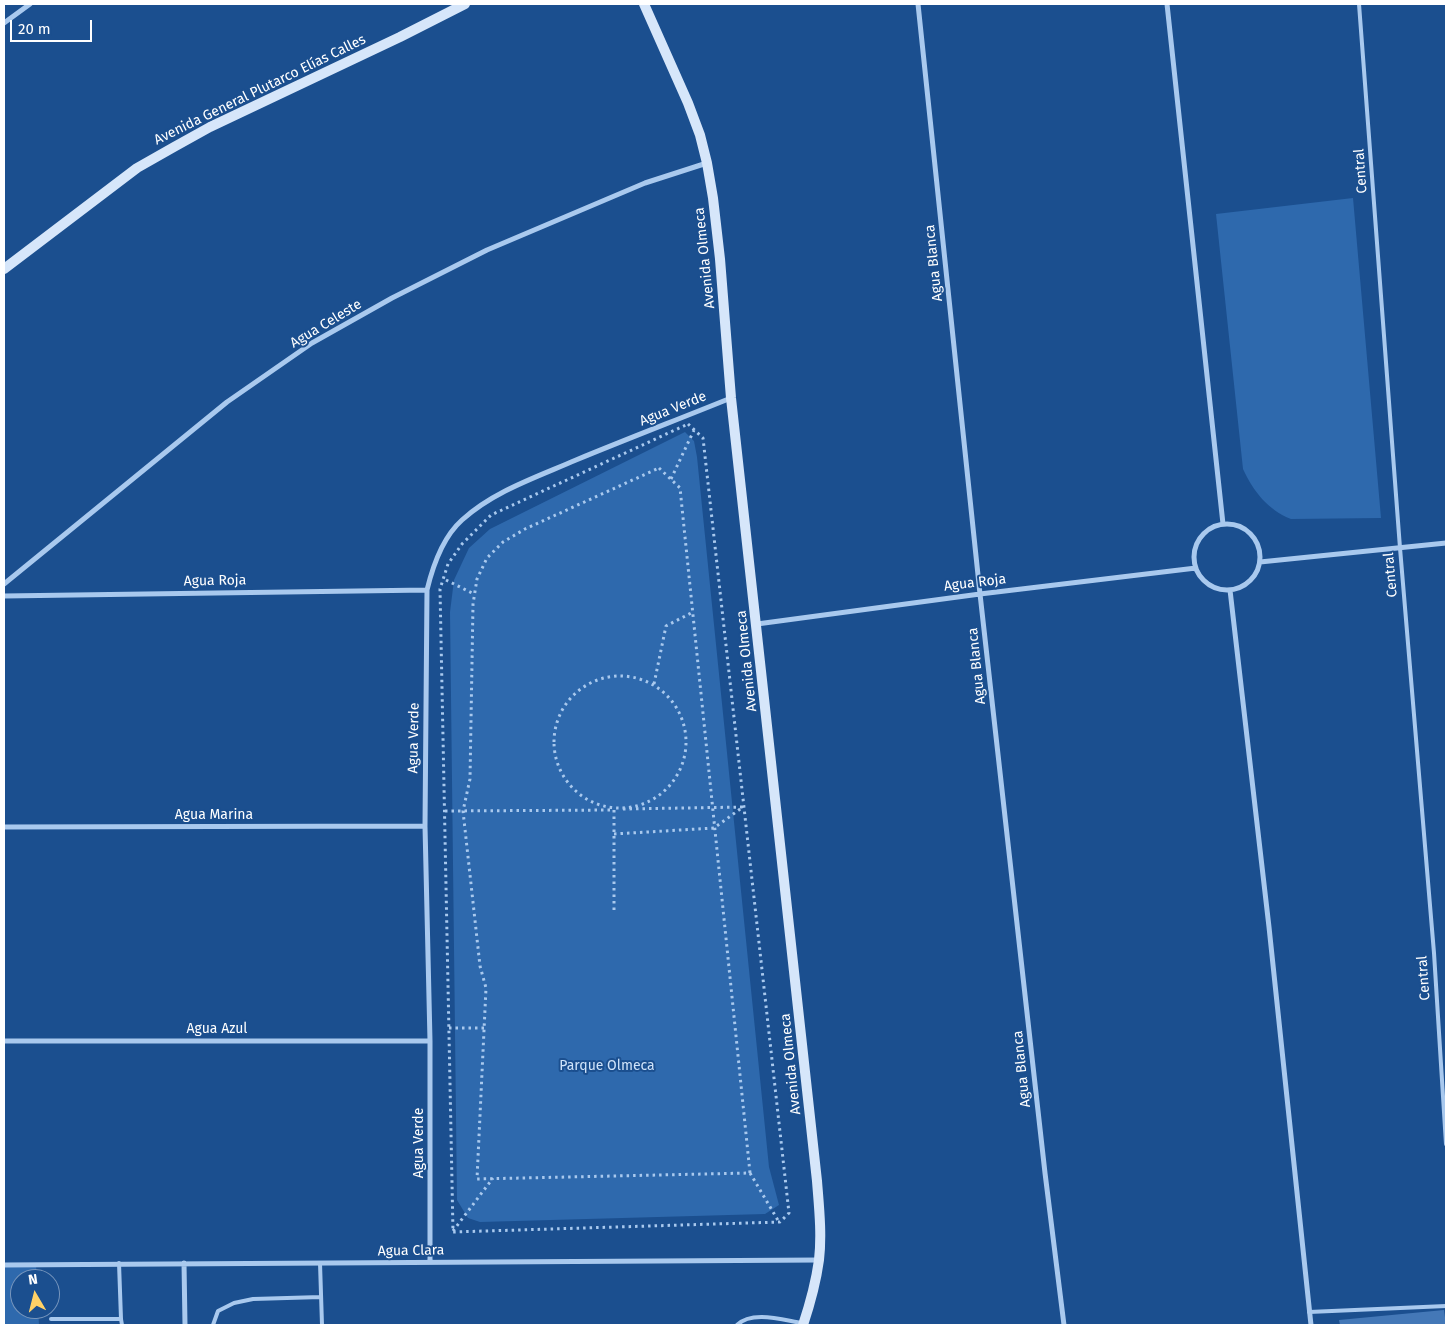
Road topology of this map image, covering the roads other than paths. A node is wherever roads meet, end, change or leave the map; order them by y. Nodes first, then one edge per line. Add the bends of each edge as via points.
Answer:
1 (30, 4) edge
2 (465, 4) edge
3 (644, 4) edge
4 (918, 4) edge
5 (1166, 4) edge
6 (1358, 4) edge
7 (4, 23) edge
8 (707, 163) junction
9 (4, 269) edge
10 (731, 398) junction
11 (1223, 524) junction
12 (1446, 543) edge
13 (1400, 548) junction
14 (1260, 562) junction
15 (1196, 568) junction
16 (4, 584) edge
17 (427, 590) junction
18 (1230, 590) junction
19 (980, 594) junction
20 (4, 596) edge
21 (756, 624) junction
22 (424, 826) junction
23 (4, 827) edge
24 (4, 1041) edge
25 (430, 1041) junction
26 (1446, 1144) edge
27 (819, 1260) junction
28 (430, 1262) junction
29 (184, 1263) junction
30 (320, 1263) junction
31 (119, 1264) junction
32 (4, 1265) edge
33 (321, 1297) junction
34 (1446, 1306) edge
35 (1310, 1312) junction
36 (60, 1319) edge
37 (121, 1319) junction
38 (804, 1324) edge
39 (122, 1325) edge
40 (185, 1325) edge
41 (213, 1325) edge
42 (322, 1325) edge
43 (737, 1325) edge
44 (1064, 1325) edge
45 (1311, 1325) edge

1 - 7 street
2 - 9 street, Avenida General Plutarco Elías Calles via 219,122 174,147 130,173
3 - 8 street, Avenida Olmeca via 688,103
4 - 19 street, Agua Blanca
5 - 11 street
6 - 13 lane, Central
8 - 10 street, Avenida Olmeca via 720,259
8 - 16 street, Agua Celeste via 646,183 487,250 312,343 227,402
10 - 17 street, Agua Verde via 523,482 486,501 461,521 443,545
10 - 21 street, Avenida Olmeca
11 - 14 street via 1236,525 1255,539 1260,550
11 - 15 street via 1208,530 1197,543
12 - 13 street
13 - 14 street
13 - 26 lane, Central via 1433,943
14 - 18 street via 1250,581
15 - 18 street via 1213,587
15 - 19 street, Agua Roja
17 - 20 street, Agua Roja
17 - 22 street, Agua Verde
18 - 35 street
19 - 21 street, Agua Roja
19 - 44 street, Agua Blanca
21 - 27 street, Avenida Olmeca via 817,1181
22 - 23 street, Agua Marina
22 - 25 street, Agua Verde
24 - 25 street, Agua Azul
25 - 28 street, Agua Verde
27 - 28 street, Agua Clara
27 - 38 street, Avenida Olmeca
28 - 30 street, Agua Clara
29 - 30 street, Agua Clara
29 - 31 street, Agua Clara
29 - 40 street
30 - 33 lane
31 - 32 street, Agua Clara
31 - 37 lane
33 - 41 lane via 252,1299 234,1303 218,1312
33 - 42 lane
34 - 35 lane
35 - 45 street
36 - 37 lane
37 - 39 lane
38 - 43 lane via 759,1317 742,1320

